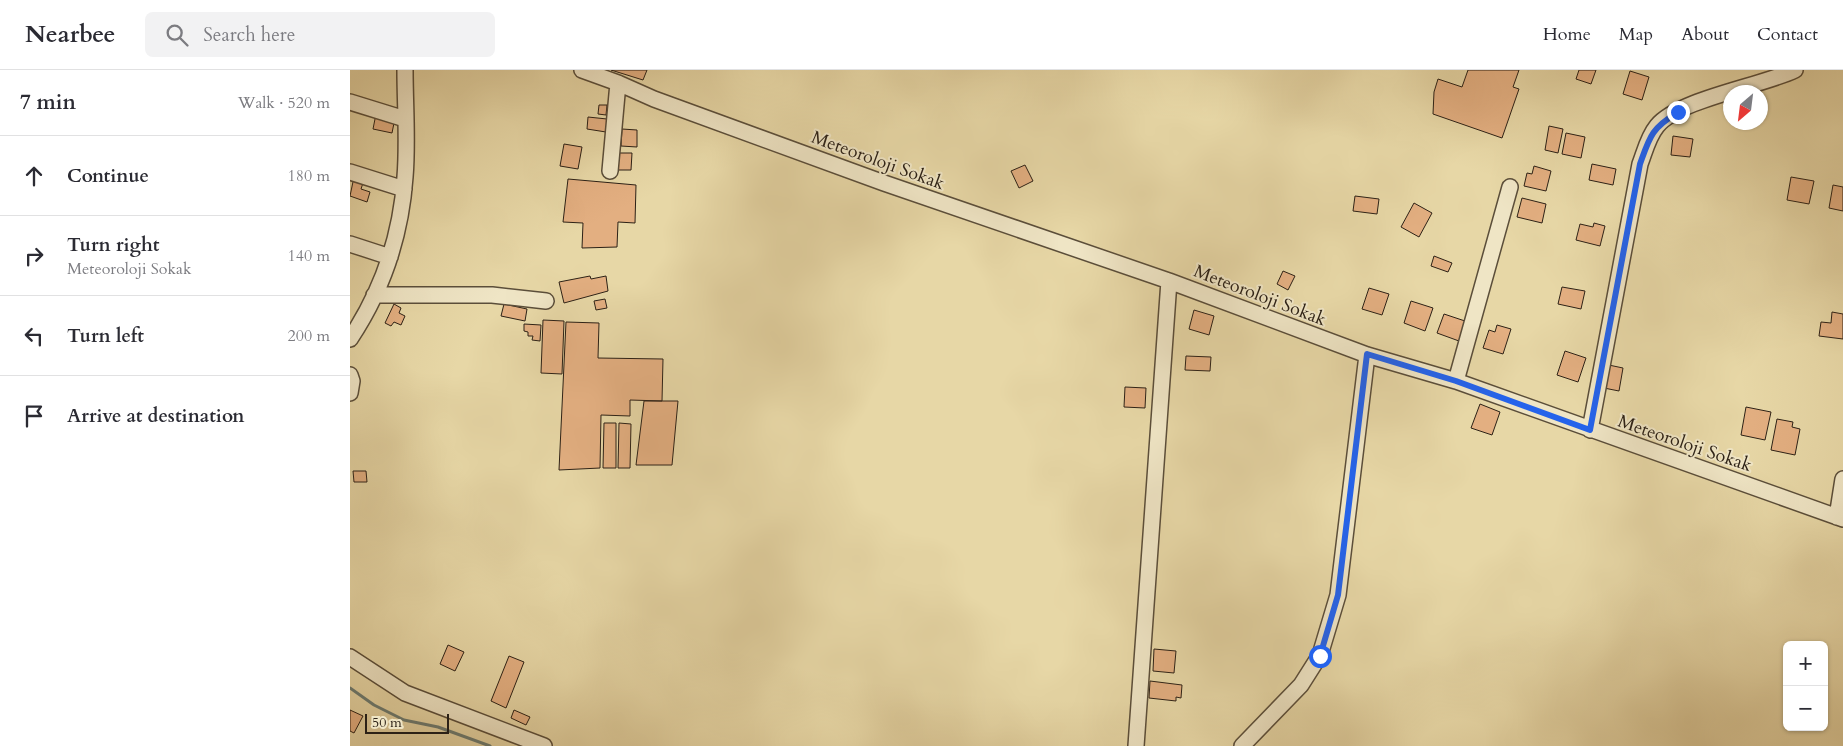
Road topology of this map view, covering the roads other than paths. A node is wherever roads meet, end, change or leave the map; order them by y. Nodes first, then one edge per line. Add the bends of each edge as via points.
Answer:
1 (405, 70) edge
2 (582, 70) edge
3 (1795, 70) edge
4 (618, 83) junction
5 (350, 102) edge
6 (405, 119) junction
7 (610, 171) dead end
8 (350, 172) edge
9 (1510, 187) dead end
10 (404, 189) junction
11 (350, 244) edge
12 (390, 257) junction
13 (1169, 281) junction
14 (374, 295) junction
15 (546, 301) dead end
16 (350, 339) edge
17 (1367, 354) junction
18 (350, 375) edge
19 (1456, 381) junction
20 (350, 393) edge
21 (1590, 430) junction
22 (1843, 480) edge
23 (1840, 518) edge
24 (350, 656) edge
25 (544, 746) edge
26 (1136, 746) edge
27 (1242, 746) edge

1 - 6 street
2 - 4 street, Meteoroloji Sokak
3 - 21 street via 1699,102 1659,124 1650,136 1640,164
4 - 7 street
4 - 13 street, Meteoroloji Sokak via 660,102 884,183
5 - 6 street
6 - 10 street
8 - 10 street
9 - 19 street
10 - 12 street
11 - 12 street
12 - 14 street
13 - 17 street, Meteoroloji Sokak
13 - 26 street
14 - 15 street via 492,295
14 - 16 street
17 - 19 street, Meteoroloji Sokak
17 - 27 street via 1338,595 1320,656 1301,685
18 - 20 street
19 - 21 street, Meteoroloji Sokak
21 - 23 street, Meteoroloji Sokak
22 - 23 street
24 - 25 street via 405,693

